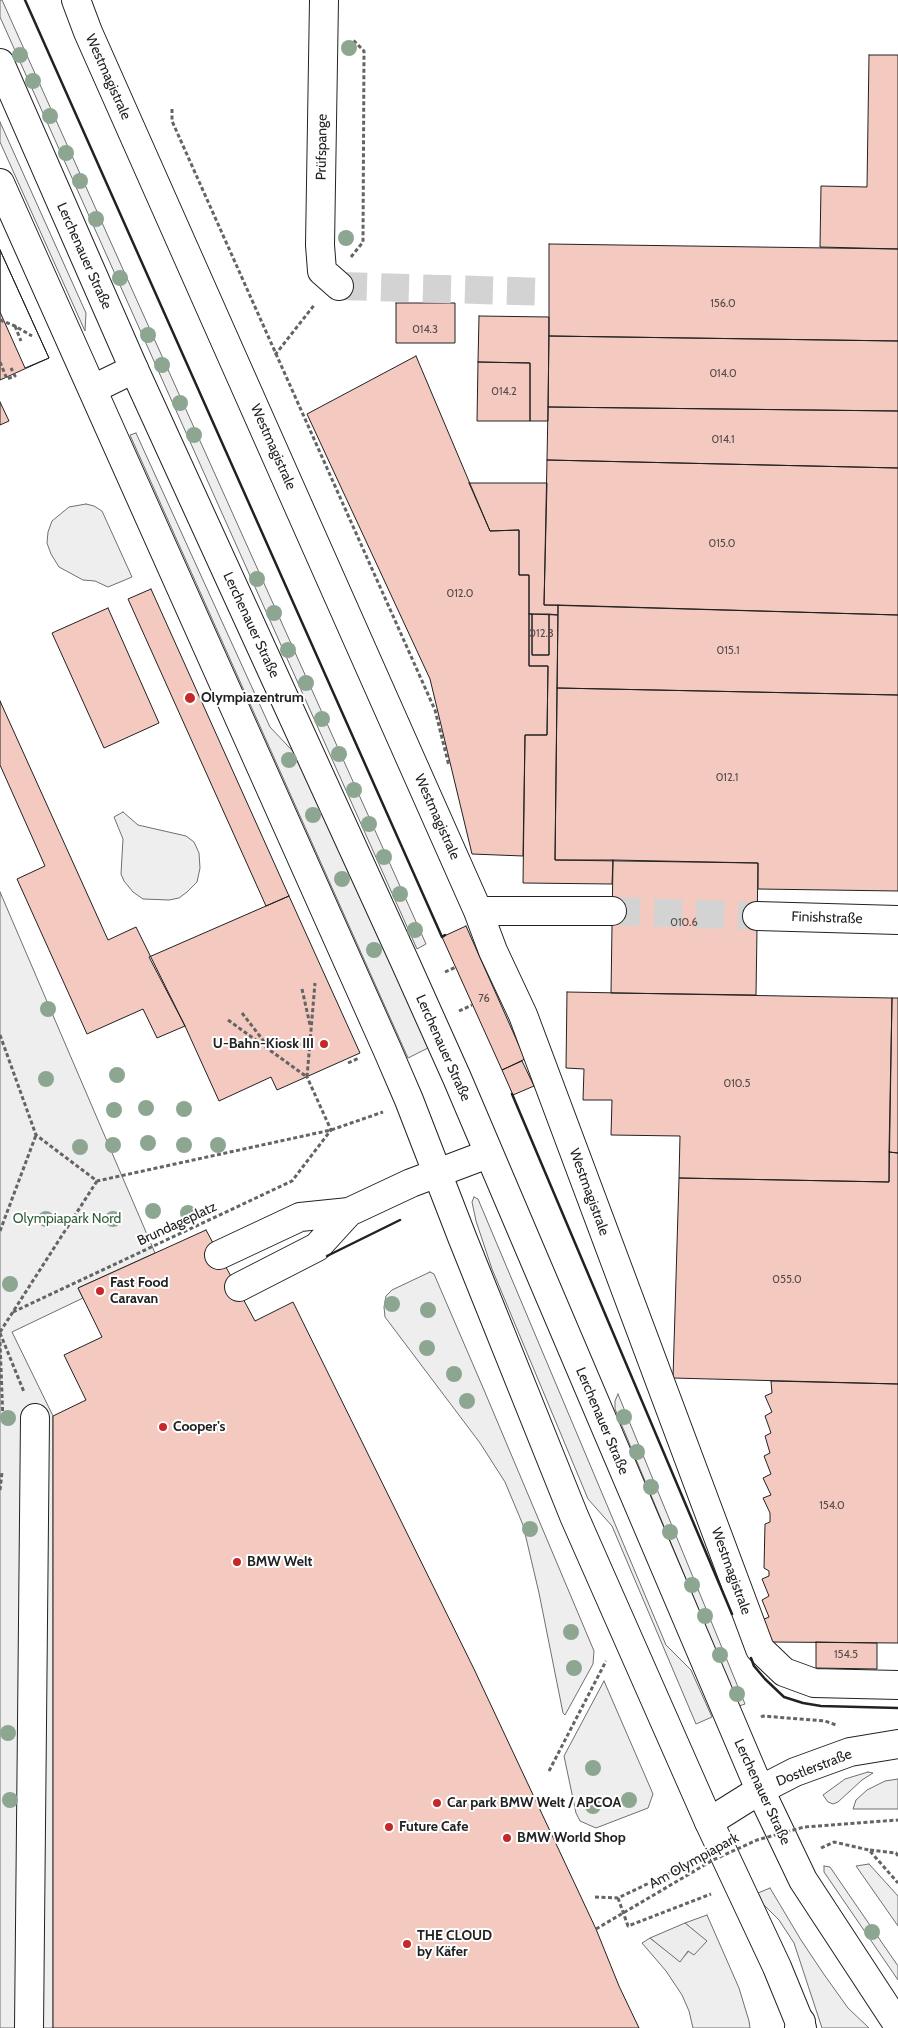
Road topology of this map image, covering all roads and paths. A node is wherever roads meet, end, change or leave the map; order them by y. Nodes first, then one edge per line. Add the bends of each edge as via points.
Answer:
1 (76, 0) edge
2 (324, 0) edge
3 (351, 38) dead end
4 (0, 63) edge
5 (0, 183) edge
6 (363, 242) dead end
7 (339, 286) tunnel mouth
8 (0, 320) edge
9 (15, 326) junction
10 (32, 336) dead end
11 (21, 341) dead end
12 (0, 362) edge
13 (12, 368) dead end
14 (134, 369) junction
15 (93, 389) junction
16 (478, 911) junction
17 (612, 911) tunnel mouth
18 (757, 916) tunnel mouth
19 (898, 920) edge
20 (456, 967) dead end
21 (445, 972) dead end
22 (315, 983) dead end
23 (302, 989) dead end
24 (472, 1005) dead end
25 (242, 1013) dead end
26 (454, 1013) dead end
27 (228, 1020) dead end
28 (310, 1028) junction
29 (0, 1035) edge
30 (268, 1048) junction
31 (307, 1077) junction
32 (388, 1110) dead end
33 (331, 1130) junction
34 (36, 1135) junction
35 (488, 1154) junction
36 (438, 1173) junction
37 (97, 1180) junction
38 (349, 1212) junction
39 (0, 1231) edge
40 (219, 1255) dead end
41 (239, 1287) dead end
42 (13, 1312) junction
43 (0, 1333) edge
44 (0, 1342) edge
45 (35, 1418) joint
46 (3, 1430) dead end
47 (3, 1467) dead end
48 (0, 1490) edge
49 (608, 1656) dead end
50 (898, 1685) edge
51 (898, 1744) edge
52 (549, 1771) dead end
53 (760, 1790) junction
54 (898, 1820) edge
55 (709, 1822) junction
56 (834, 1842) dead end
57 (869, 1850) junction
58 (898, 1856) edge
59 (691, 1863) dead end
60 (898, 1883) edge
61 (708, 1895) dead end
62 (595, 1897) dead end
63 (618, 1898) junction
64 (596, 1929) dead end
65 (898, 2025) edge
66 (801, 2026) edge
67 (29, 2028) edge

1 - 16 main road, Westmagistrale
2 - 7 main road, Prüfspange via 320,245 322,271
3 - 6 path via 364,51
4 - 14 main road, Lerchenauer Straße
5 - 15 main road
8 - 9 path
9 - 10 path
9 - 11 path
12 - 13 path via 7,379 15,376
14 - 15 main road
14 - 35 main road, Lerchenauer Straße via 397,944
15 - 36 main road via 388,1049
16 - 17 main road
16 - 50 main road, Westmagistrale via 493,951 524,1014 760,1649 784,1672 814,1682
18 - 19 main road, Finishstraße
20 - 21 path
22 - 28 path
23 - 28 path
24 - 26 path
25 - 30 path
27 - 30 path
28 - 31 path
29 - 34 path
30 - 31 path
31 - 33 path
32 - 33 path
33 - 37 path
33 - 42 path, Brundageplatz via 292,1181
34 - 37 path
34 - 39 path
35 - 36 main road
35 - 53 main road, Lerchenauer Straße
36 - 38 main road
36 - 55 main road via 574,1516
37 - 42 path
38 - 40 main road via 300,1217
38 - 41 main road via 317,1247
42 - 43 path
43 - 45 path
44 - 46 path
45 - 67 main road
47 - 48 path
49 - 52 path
51 - 53 main road, Dostlerstraße via 850,1752 795,1772
53 - 55 main road, Dostlerstraße
53 - 65 main road, Lerchenauer Straße via 803,1880
54 - 64 path, Am Olympiapark, bridge via 804,1827 757,1840 713,1860
55 - 66 main road
56 - 57 path
57 - 58 path via 896,1853
57 - 60 path
59 - 63 path
61 - 63 path via 628,1926
62 - 63 path

